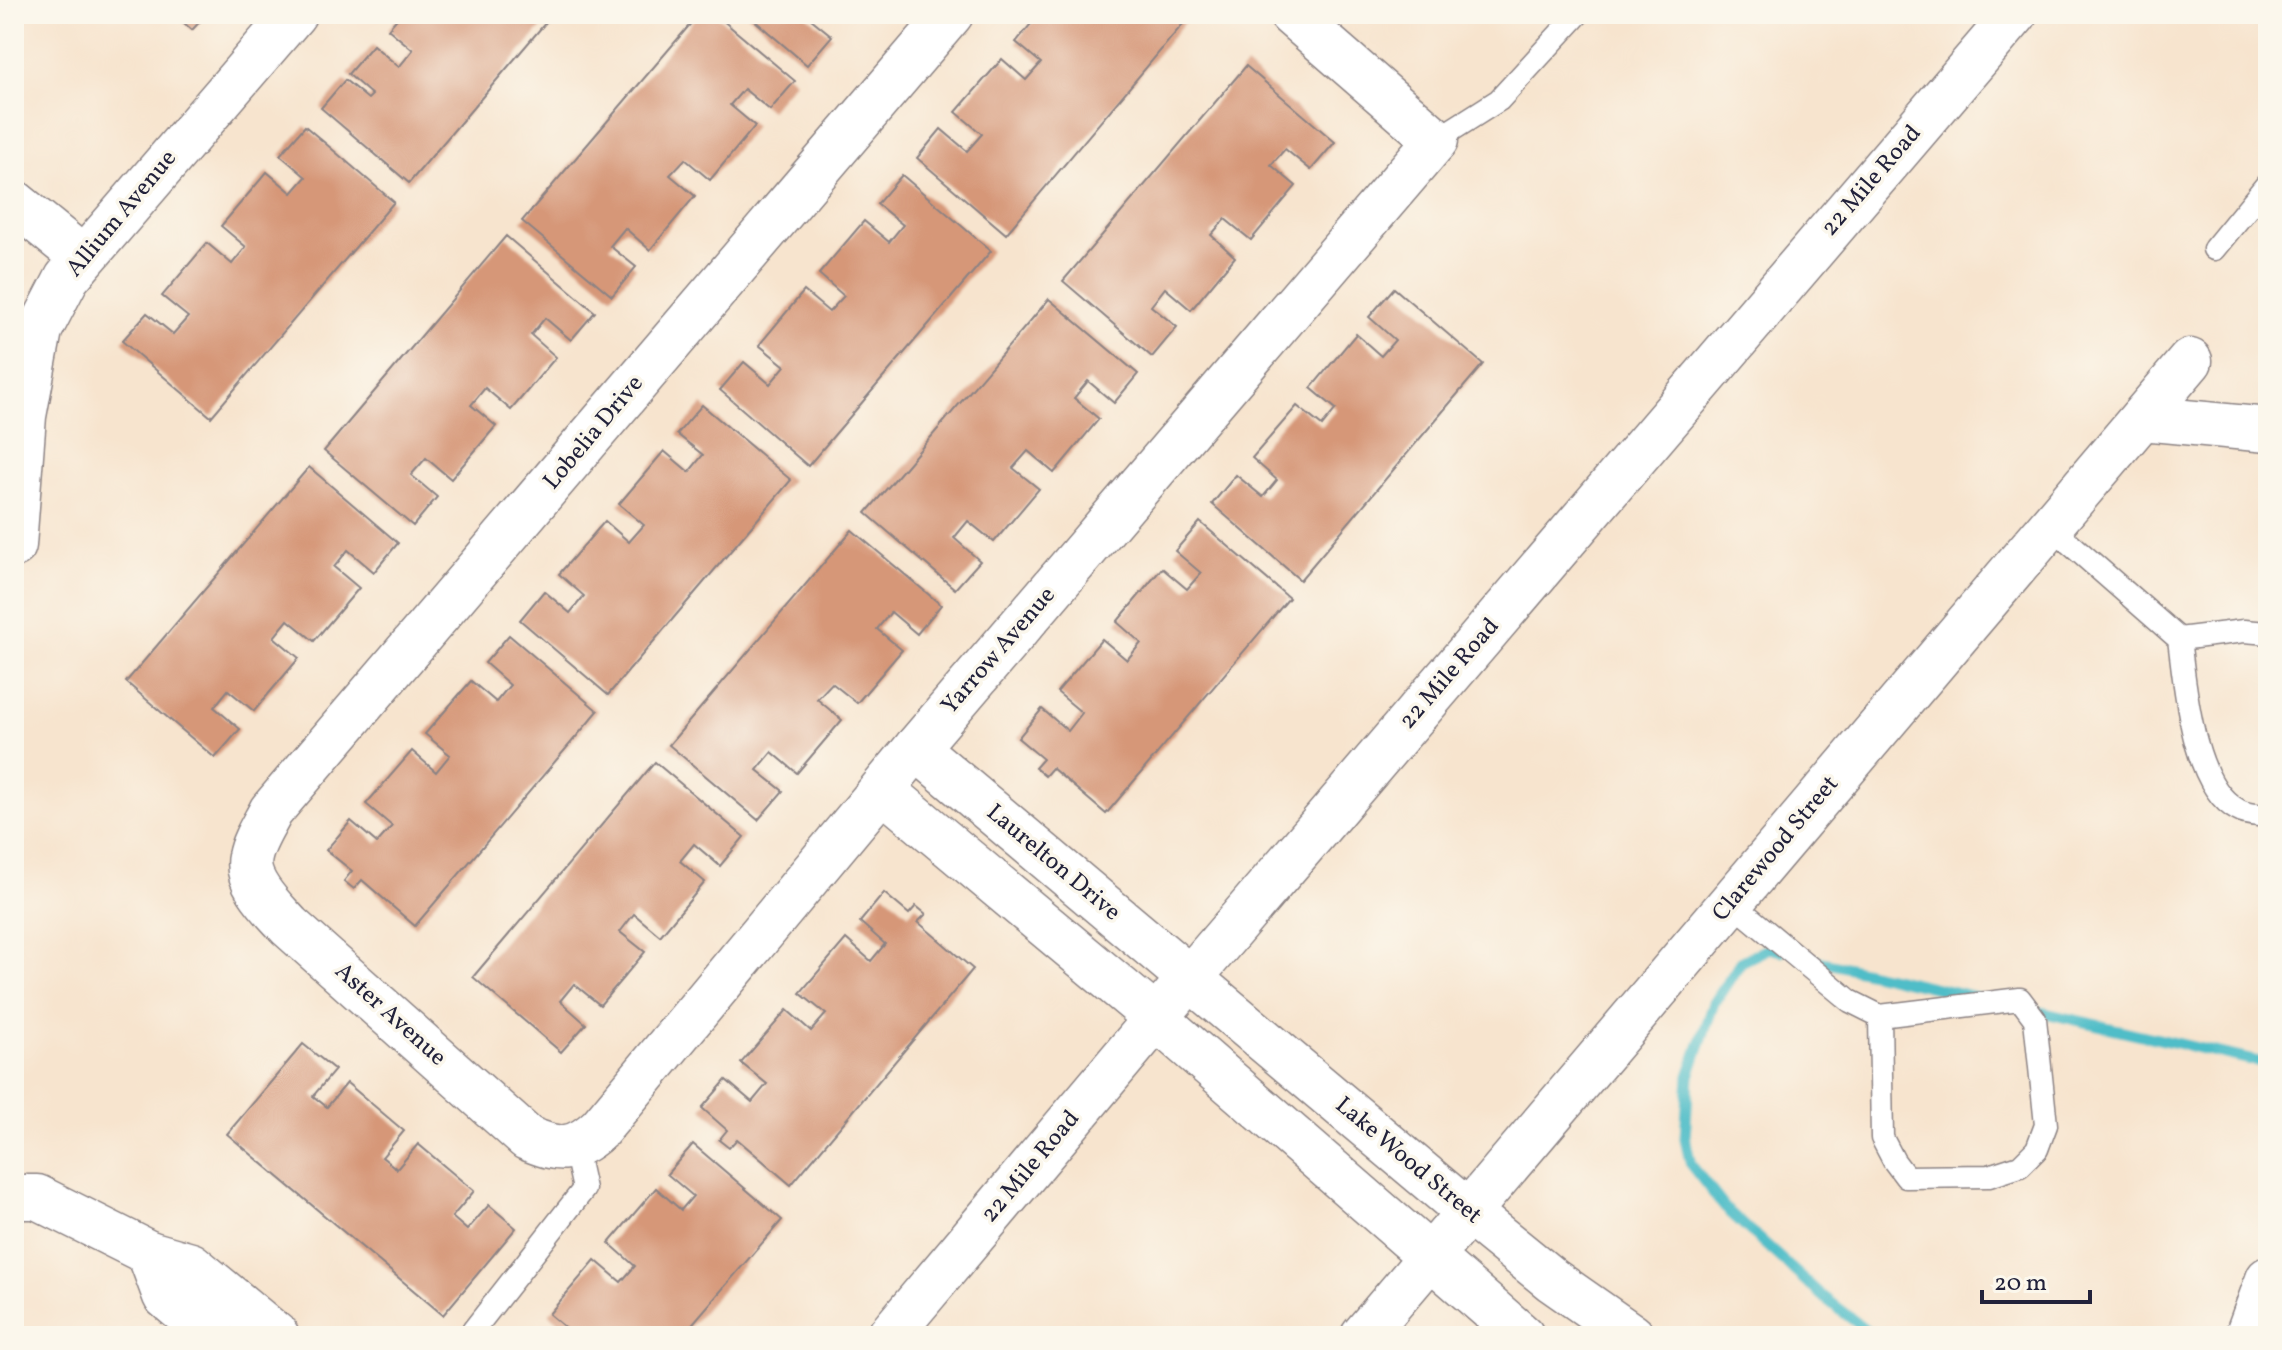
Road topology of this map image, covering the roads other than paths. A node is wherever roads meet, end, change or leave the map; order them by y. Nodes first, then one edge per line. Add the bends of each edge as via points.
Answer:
1 (294, 14) edge
2 (951, 14) edge
3 (1291, 14) edge
4 (1578, 14) edge
5 (2015, 14) edge
6 (1436, 140) junction
7 (2268, 183) edge
8 (14, 202) edge
9 (2214, 249) dead end
10 (83, 258) junction
11 (2190, 361) dead end
12 (2142, 418) junction
13 (2268, 430) edge
14 (2050, 526) junction
15 (14, 545) edge
16 (2268, 633) edge
17 (2179, 639) junction
18 (916, 748) junction
19 (883, 790) junction
20 (2268, 816) edge
21 (249, 859) joint
22 (1731, 902) junction
23 (1190, 978) junction
24 (1880, 1016) junction
25 (1156, 1018) junction
26 (564, 1147) junction
27 (14, 1197) edge
28 (1468, 1212) junction
29 (149, 1253) junction
30 (1430, 1257) junction
31 (2268, 1279) edge
32 (472, 1332) dead end
33 (212, 1336) edge
34 (277, 1336) edge
35 (889, 1336) edge
36 (1363, 1336) edge
37 (1522, 1336) edge
38 (1632, 1336) edge
39 (2247, 1336) edge

1 - 10 street, Allium Avenue
2 - 21 street, Lobelia Drive via 271,811
3 - 6 street
4 - 6 lane via 1499,100
5 - 23 street, 22 Mile Road
6 - 18 street, Yarrow Avenue
7 - 9 lane
8 - 10 street
10 - 15 street, Allium Avenue via 40,330 24,416
11 - 12 street, Clarewood Street
12 - 13 street
12 - 14 street, Clarewood Street
14 - 17 lane
14 - 22 street, Clarewood Street
16 - 17 lane
17 - 20 lane via 2192,732 2203,763 2226,801 2239,811
18 - 19 street, Yarrow Avenue
18 - 23 street, Laurelton Drive
19 - 25 street
19 - 26 street, Yarrow Avenue via 600,1128 588,1140
21 - 26 street, Aster Avenue via 252,877 289,926 527,1138
22 - 24 lane via 1850,1001
22 - 28 street, Clarewood Street
23 - 25 street, 22 Mile Road
23 - 28 street, Lake Wood Street
24 - 24 lane via 2020,999 2035,1019 2046,1125 2037,1149 2020,1166 1989,1176 1906,1177 1882,1138
25 - 30 street
25 - 35 street, 22 Mile Road
26 - 32 lane via 584,1189
27 - 29 street via 37,1197
28 - 30 street, Clarewood Street
28 - 38 street, Lake Wood Street
29 - 33 street via 165,1296
29 - 34 street via 191,1265
30 - 36 street, Clarewood Street
30 - 37 street
31 - 39 street

